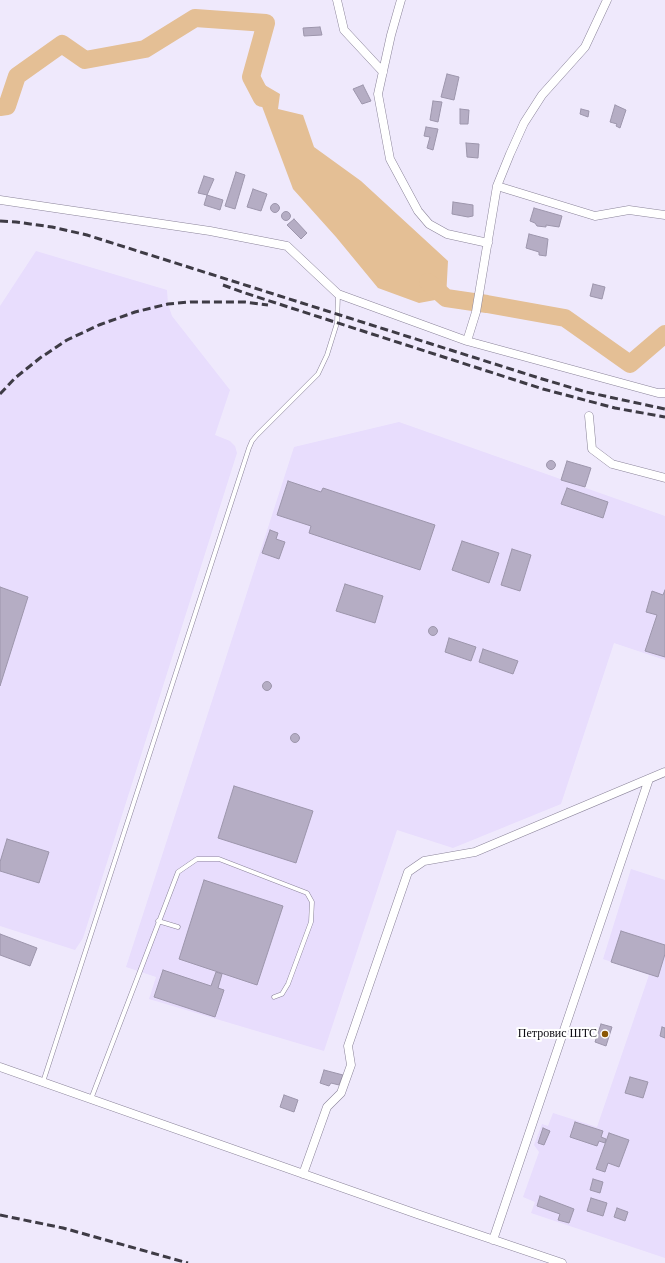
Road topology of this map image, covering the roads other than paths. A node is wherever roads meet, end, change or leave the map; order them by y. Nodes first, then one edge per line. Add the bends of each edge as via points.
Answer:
1 (338, 0) edge
2 (401, 0) edge
3 (607, 0) edge
4 (383, 72) junction
5 (497, 186) junction
6 (0, 200) edge
7 (665, 215) edge
8 (488, 243) junction
9 (338, 294) junction
10 (467, 341) junction
11 (665, 393) edge
12 (589, 416) dead end
13 (665, 478) edge
14 (665, 772) edge
15 (649, 779) junction
16 (158, 921) junction
17 (178, 928) dead end
18 (274, 997) dead end
19 (0, 1067) edge
20 (43, 1082) junction
21 (91, 1099) junction
22 (303, 1174) junction
23 (493, 1240) junction
24 (562, 1263) edge

1 - 4 street via 344,30
2 - 4 street
3 - 5 street via 585,47 542,95 524,123
4 - 8 street via 378,94 390,159 418,211 429,224 447,234
5 - 7 street via 595,216 629,210
5 - 8 street
6 - 9 street via 210,231 287,246
8 - 10 street via 476,312
9 - 10 street
9 - 20 lane via 338,323 318,374 257,435 249,448
10 - 11 street
12 - 13 street via 592,449 612,464
14 - 15 street
15 - 22 street via 475,852 424,861 408,872 348,1046 352,1065 341,1093 326,1107
15 - 23 street
16 - 17 lane
16 - 18 lane via 178,872 197,859 219,859 307,893 312,902 311,922 288,984 282,994
16 - 21 lane
19 - 20 street
20 - 21 street
21 - 22 street
22 - 23 street
23 - 24 street

